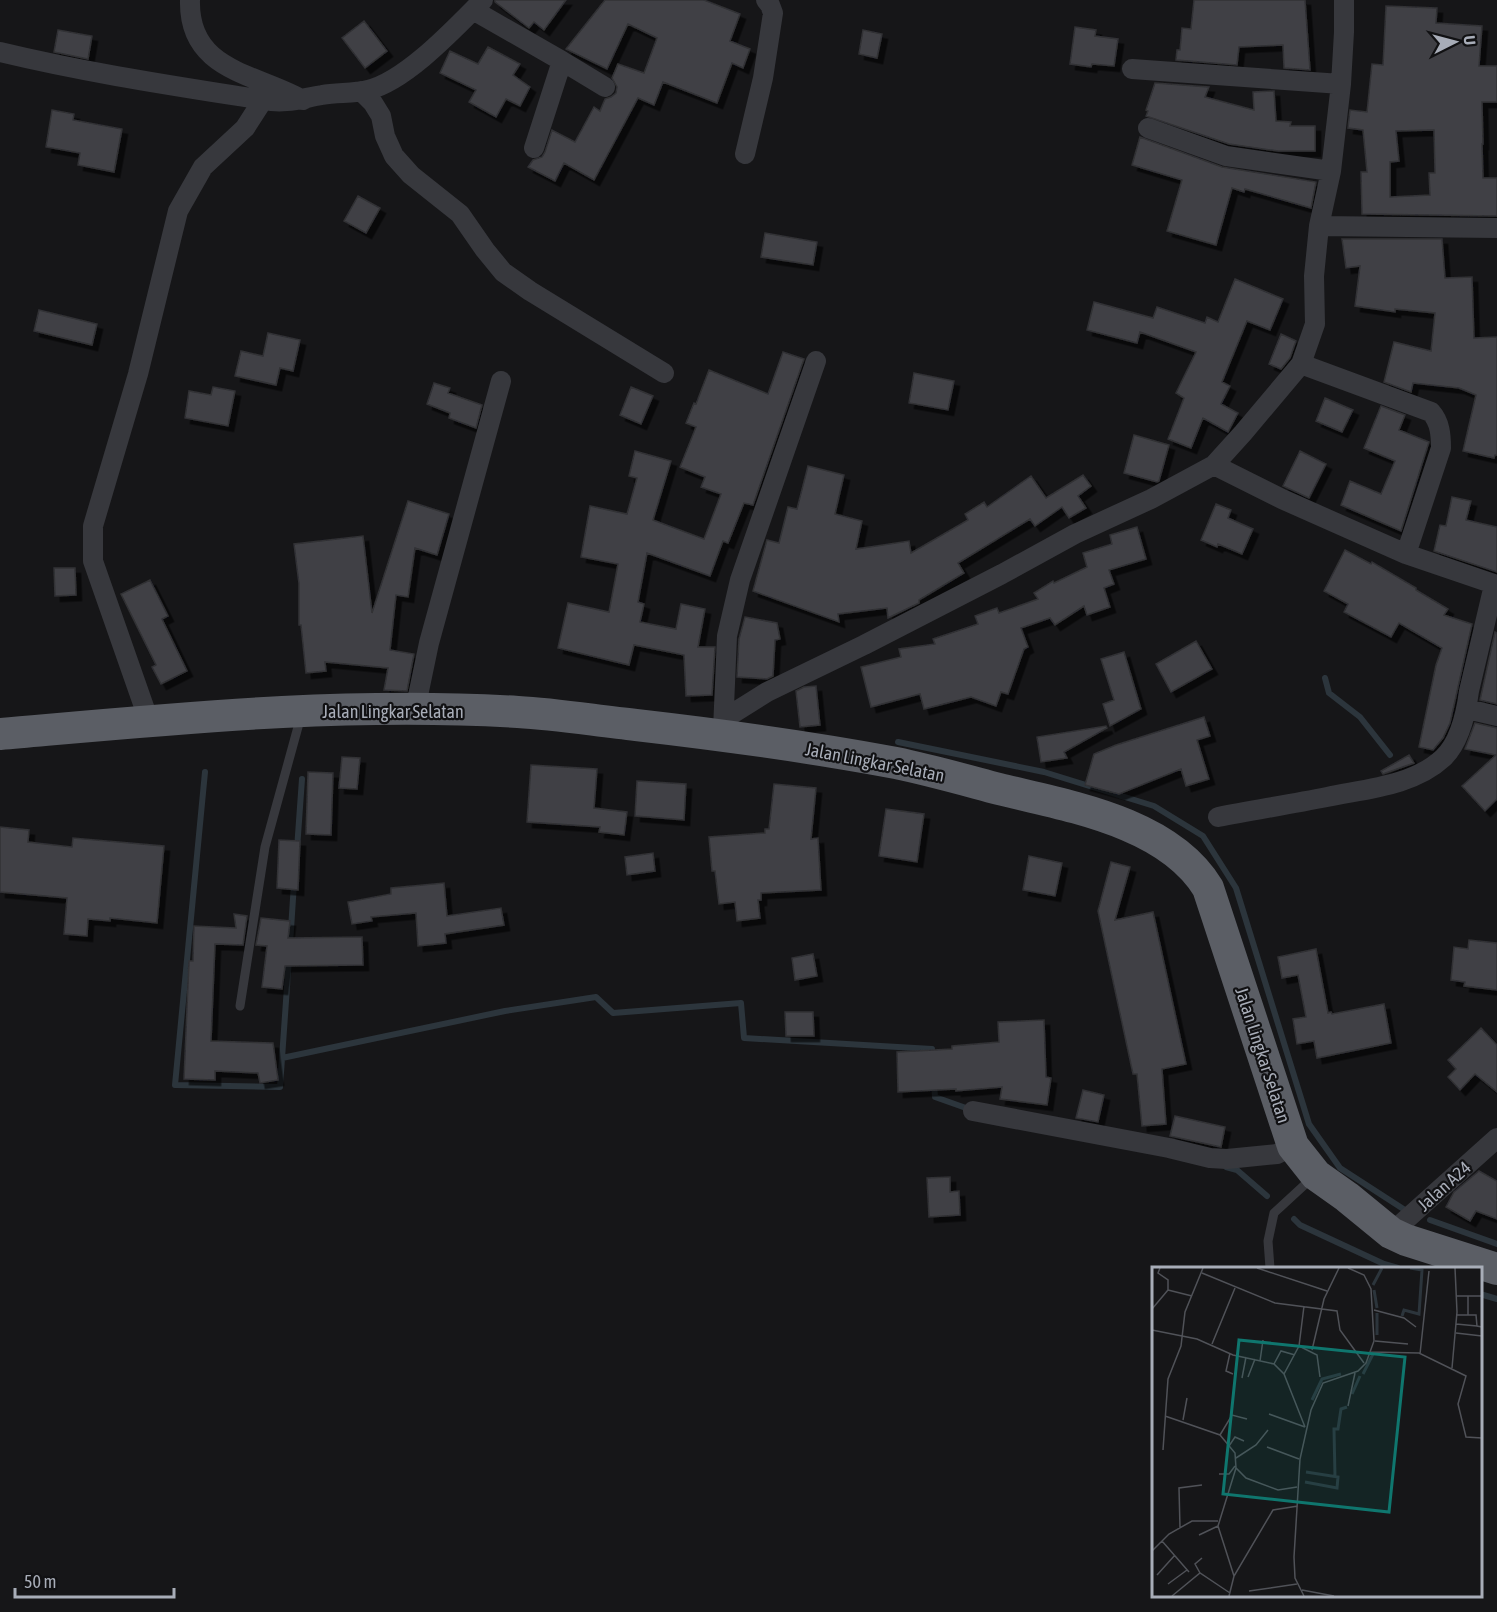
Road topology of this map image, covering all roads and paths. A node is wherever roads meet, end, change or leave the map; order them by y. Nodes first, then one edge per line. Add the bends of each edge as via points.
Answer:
1 (190, 0) edge
2 (766, 0) edge
3 (1344, 0) edge
4 (478, 5) edge
5 (0, 52) edge
6 (562, 61) junction
7 (1132, 69) dead end
8 (1341, 84) junction
9 (605, 87) dead end
10 (361, 91) junction
11 (263, 100) junction
12 (303, 100) junction
13 (1148, 128) dead end
14 (534, 148) dead end
15 (746, 154) dead end
16 (1331, 171) junction
17 (1319, 226) junction
18 (1497, 228) edge
19 (816, 361) dead end
20 (1301, 364) junction
21 (664, 373) dead end
22 (501, 381) dead end
23 (1214, 465) junction
24 (1406, 554) junction
25 (1495, 585) edge
26 (1467, 709) junction
27 (415, 710) junction
28 (303, 711) junction
29 (1497, 716) edge
30 (149, 721) junction
31 (724, 727) junction
32 (0, 734) edge
33 (1218, 817) dead end
34 (240, 1006) dead end
35 (973, 1111) dead end
36 (1497, 1138) edge
37 (1293, 1146) junction
38 (1316, 1175) junction
39 (1391, 1233) junction
40 (1270, 1267) edge
41 (1497, 1269) edge

1 - 12 street via 189,16 200,44 216,61
2 - 15 street via 773,13
3 - 8 street
4 - 6 street
4 - 10 street via 404,74
5 - 11 street
6 - 9 street
6 - 14 street
7 - 8 street
8 - 16 street
10 - 12 street
10 - 21 street via 381,116 394,156 459,214 503,272
11 - 12 street
11 - 30 street via 245,128 203,167 178,211 138,374 93,526 93,561
13 - 16 street via 1226,156
16 - 17 street
17 - 18 street
17 - 20 street via 1315,324
19 - 31 street via 740,580 727,636
20 - 23 street
20 - 24 street via 1436,417 1441,448
22 - 27 street via 429,643
23 - 24 street via 1282,500
23 - 31 street via 767,692
24 - 25 street
25 - 26 street
26 - 29 street
26 - 33 street via 1445,756 1434,766 1389,787
27 - 28 highway, Jalan Lingkar Selatan
27 - 31 highway, Jalan Lingkar Selatan via 519,712
28 - 30 highway, Jalan Lingkar Selatan
28 - 34 lane via 265,847
30 - 32 highway, Jalan Lingkar Selatan
31 - 37 highway, Jalan Lingkar Selatan via 898,764 1091,812 1166,846 1208,888
35 - 37 street via 1210,1158 1277,1154
36 - 39 street, Jalan A24
37 - 38 highway, Jalan Lingkar Selatan
38 - 39 highway, Jalan Lingkar Selatan
38 - 40 lane via 1274,1213 1268,1241
39 - 41 highway, Jalan Lingkar Selatan

